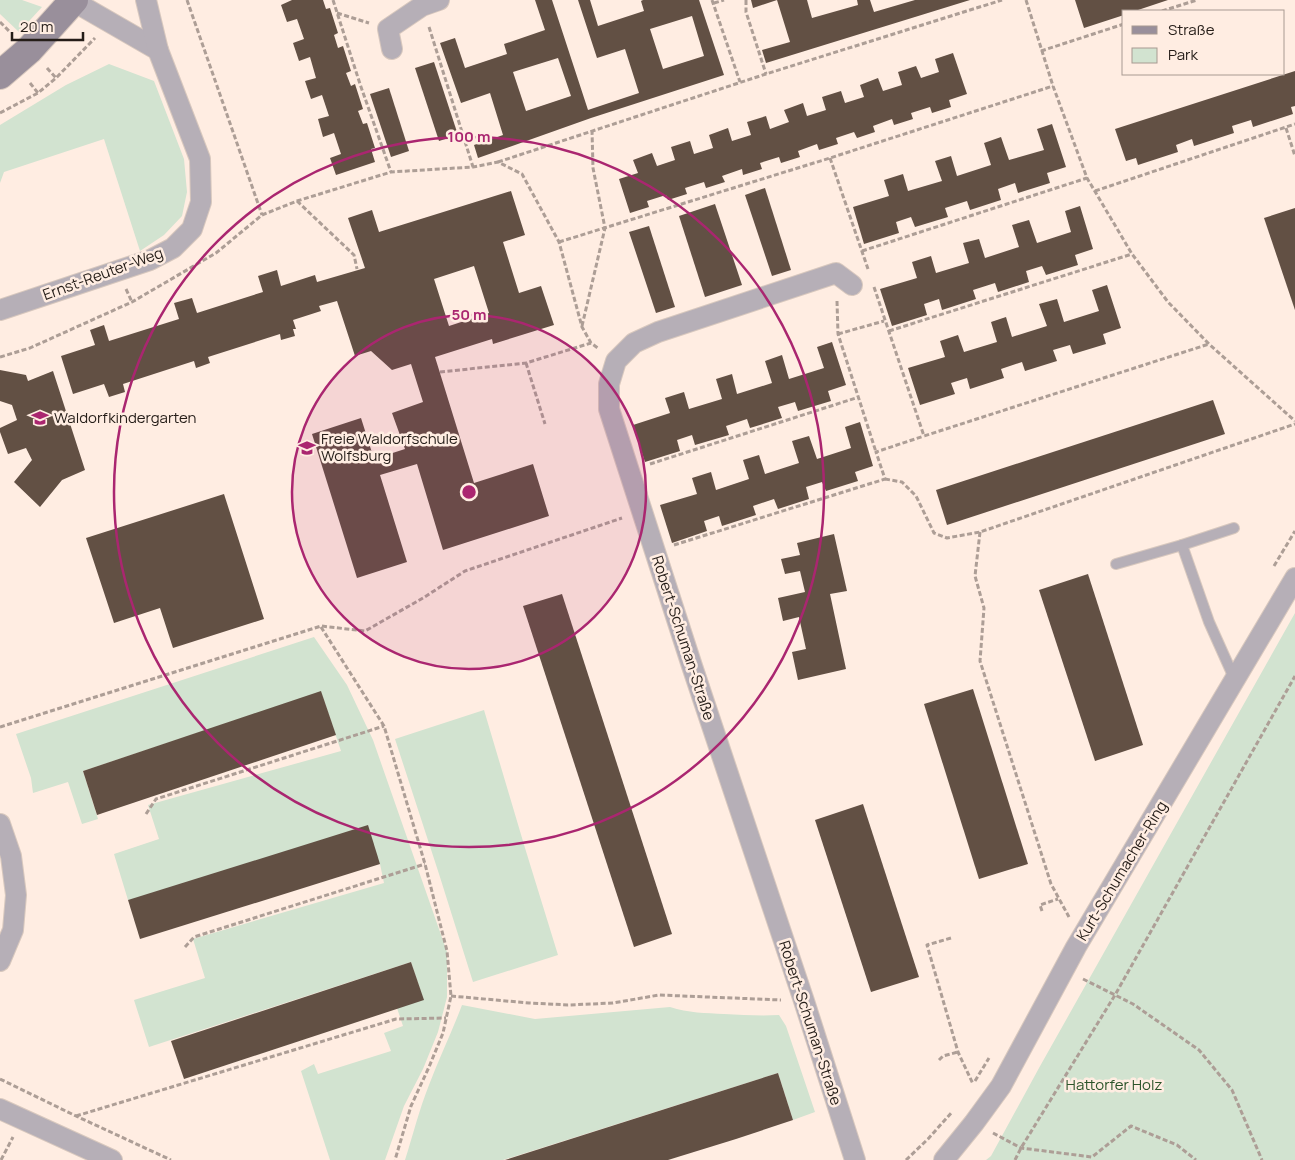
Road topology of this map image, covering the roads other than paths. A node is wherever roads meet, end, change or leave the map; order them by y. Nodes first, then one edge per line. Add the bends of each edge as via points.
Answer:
1 (73, 0) edge
2 (146, 0) edge
3 (431, 3) edge
4 (392, 49) dead end
5 (158, 50) junction
6 (0, 75) edge
7 (862, 281) road end
8 (0, 310) edge
9 (1234, 528) dead end
10 (1182, 545) junction
11 (1116, 564) dead end
12 (1295, 578) edge
13 (1235, 680) junction
14 (0, 824) edge
15 (0, 961) edge
16 (0, 1109) edge
17 (112, 1160) edge
18 (855, 1160) edge
19 (944, 1160) edge

1 - 5 street
1 - 6 street via 29,50
2 - 5 street, Ernst-Reuter-Weg
3 - 4 street via 388,29
5 - 8 street, Ernst-Reuter-Weg via 200,159 201,202 192,229 173,248 150,260
7 - 18 street, Robert-Schuman-Straße via 836,273 658,332 634,343 616,361 609,384 609,409
9 - 10 lane
10 - 11 lane
10 - 13 lane via 1208,622
12 - 13 street, Kurt-Schumacher-Ring
13 - 19 street, Kurt-Schumacher-Ring via 1064,969 1002,1086
14 - 15 street via 10,856 16,896 13,930
16 - 17 street

